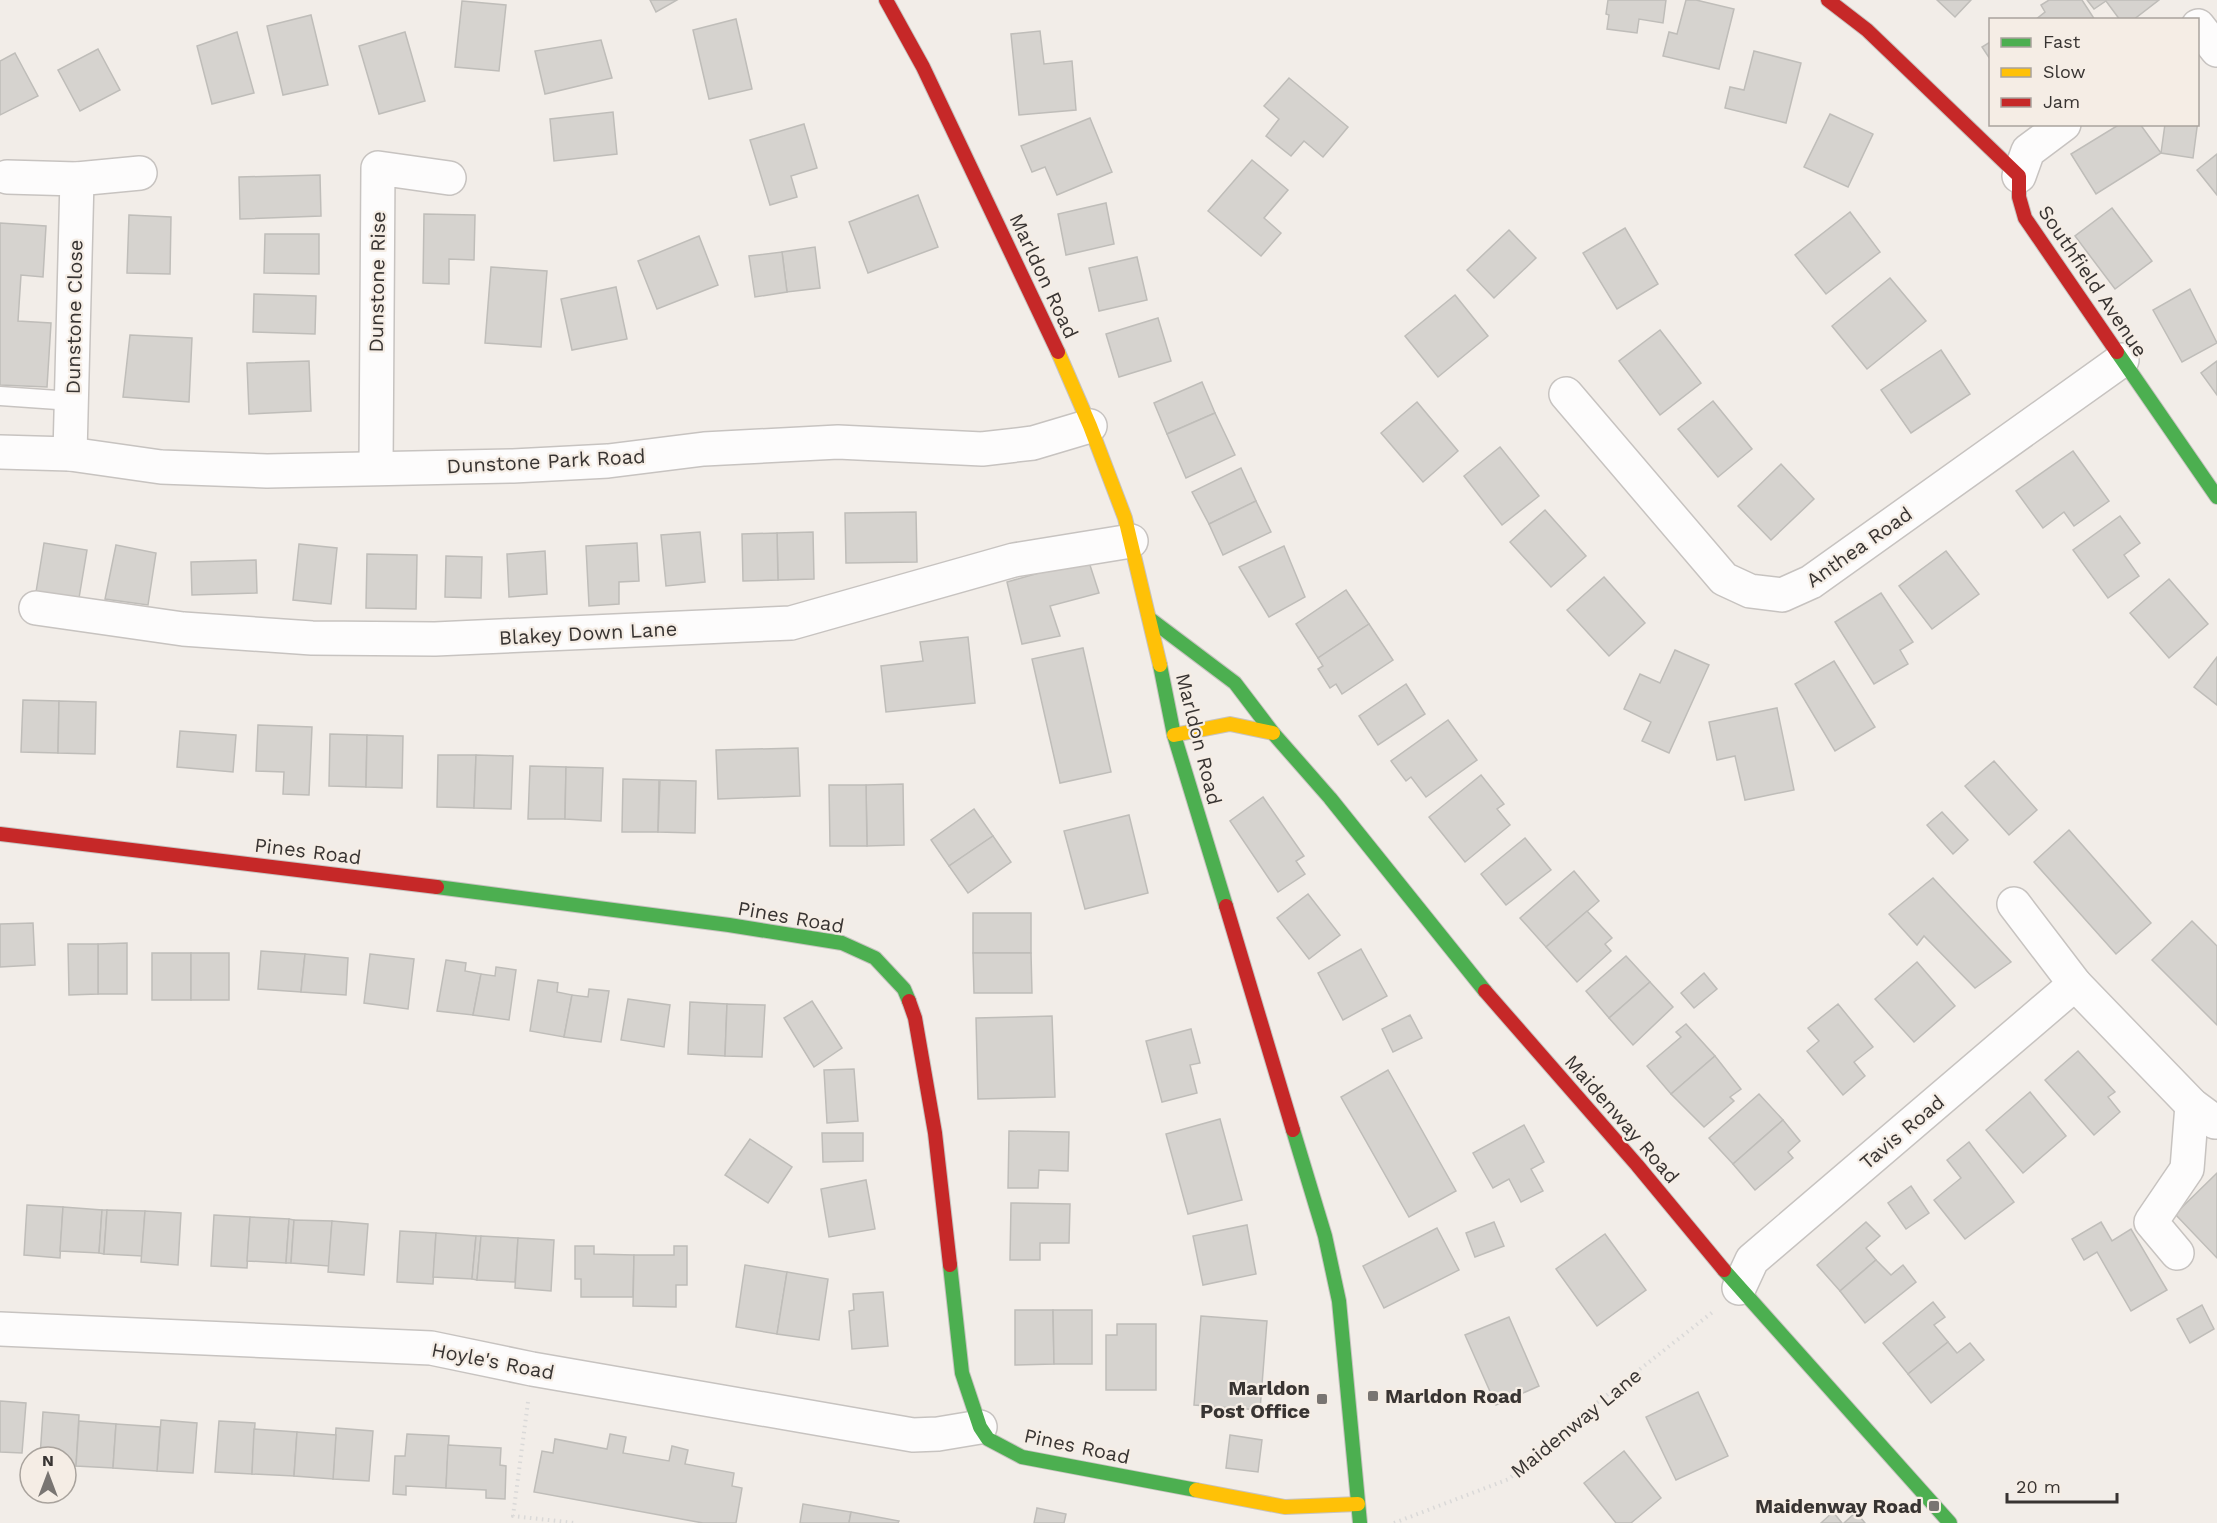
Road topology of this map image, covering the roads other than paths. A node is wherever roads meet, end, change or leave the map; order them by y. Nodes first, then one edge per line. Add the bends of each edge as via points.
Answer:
1 (886, 0) edge
2 (1828, 0) edge
3 (2217, 14) edge
4 (2199, 25) edge
5 (2199, 27) edge
6 (2217, 50) edge
7 (2061, 126) edge
8 (140, 173) dead end
9 (2019, 176) junction
10 (7, 177) dead end
11 (449, 178) dead end
12 (77, 179) junction
13 (2122, 360) junction
14 (1566, 394) dead end
15 (0, 396) edge
16 (72, 401) junction
17 (1090, 426) junction
18 (0, 452) edge
19 (70, 454) junction
20 (376, 468) junction
21 (2217, 497) edge
22 (1131, 541) junction
23 (36, 608) dead end
24 (1150, 618) junction
25 (1273, 733) junction
26 (1174, 735) junction
27 (0, 834) edge
28 (2014, 904) dead end
29 (2075, 984) junction
30 (2177, 1253) dead end
31 (1739, 1288) junction
32 (0, 1329) edge
33 (980, 1427) junction
34 (1358, 1504) junction
35 (1360, 1523) edge
36 (1950, 1523) edge

1 - 17 street, Marldon Road via 948,118
2 - 9 street via 1867,30
3 - 4 street
5 - 6 street
7 - 9 street via 2028,151
8 - 12 street
9 - 13 street, Southfield Avenue via 2025,218
10 - 12 street
11 - 20 street, Dunstone Rise via 369,164
12 - 16 street, Dunstone Close
13 - 14 street, Anthea Road via 1811,582 1782,595 1750,591 1724,579
13 - 21 street, Southfield Avenue
15 - 16 lane
16 - 19 street, Dunstone Close
17 - 20 street, Dunstone Park Road via 1033,443 982,449 838,442 704,449 608,461
17 - 22 street, Marldon Road
18 - 19 street, Dunstone Park Road
19 - 20 street, Dunstone Park Road via 161,467 267,471
22 - 23 street, Blakey Down Lane via 1014,561 791,623 435,639 312,638 183,629
22 - 24 street, Marldon Road
24 - 25 street, Maidenway Road via 1235,683
24 - 26 street, Marldon Road
25 - 26 street via 1230,724
25 - 31 street, Maidenway Road via 1500,1009
26 - 34 street, Marldon Road via 1325,1236 1339,1300
27 - 33 street, Pines Road via 729,925 842,943 875,958 904,988 915,1018 935,1133 962,1373
28 - 29 street
29 - 30 street via 2204,1114 2187,1169 2151,1222
29 - 31 street, Tavis Road via 1752,1260
31 - 36 street, Maidenway Road
32 - 33 street, Hoyle's Road via 431,1348 913,1435
33 - 34 street, Pines Road via 988,1439 1022,1457 1285,1507
34 - 35 street, Marldon Road

